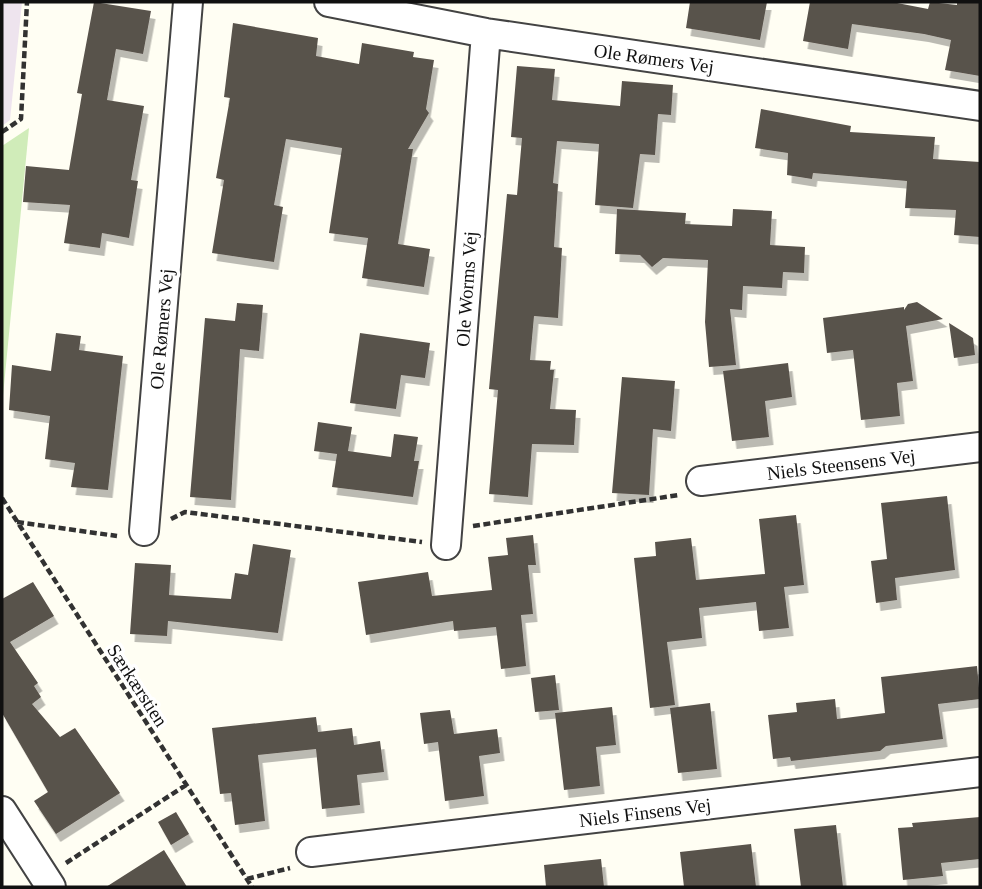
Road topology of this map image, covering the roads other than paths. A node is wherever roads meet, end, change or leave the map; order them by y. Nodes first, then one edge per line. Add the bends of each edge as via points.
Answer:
1 (188, 2) edge
2 (329, 2) edge
3 (486, 33) junction
4 (980, 106) edge
5 (980, 447) edge
6 (701, 481) road end
7 (144, 531) road end
8 (446, 545) road end
9 (980, 772) edge
10 (2, 811) edge
11 (311, 852) road end
12 (41, 884) edge

1 - 7 street, Ole Rømers Vej
2 - 3 street, Ole Rømers Vej
3 - 4 street, Ole Rømers Vej
3 - 8 street, Ole Worms Vej
5 - 6 street, Niels Steensens Vej
9 - 11 street, Niels Finsens Vej
10 - 12 street

